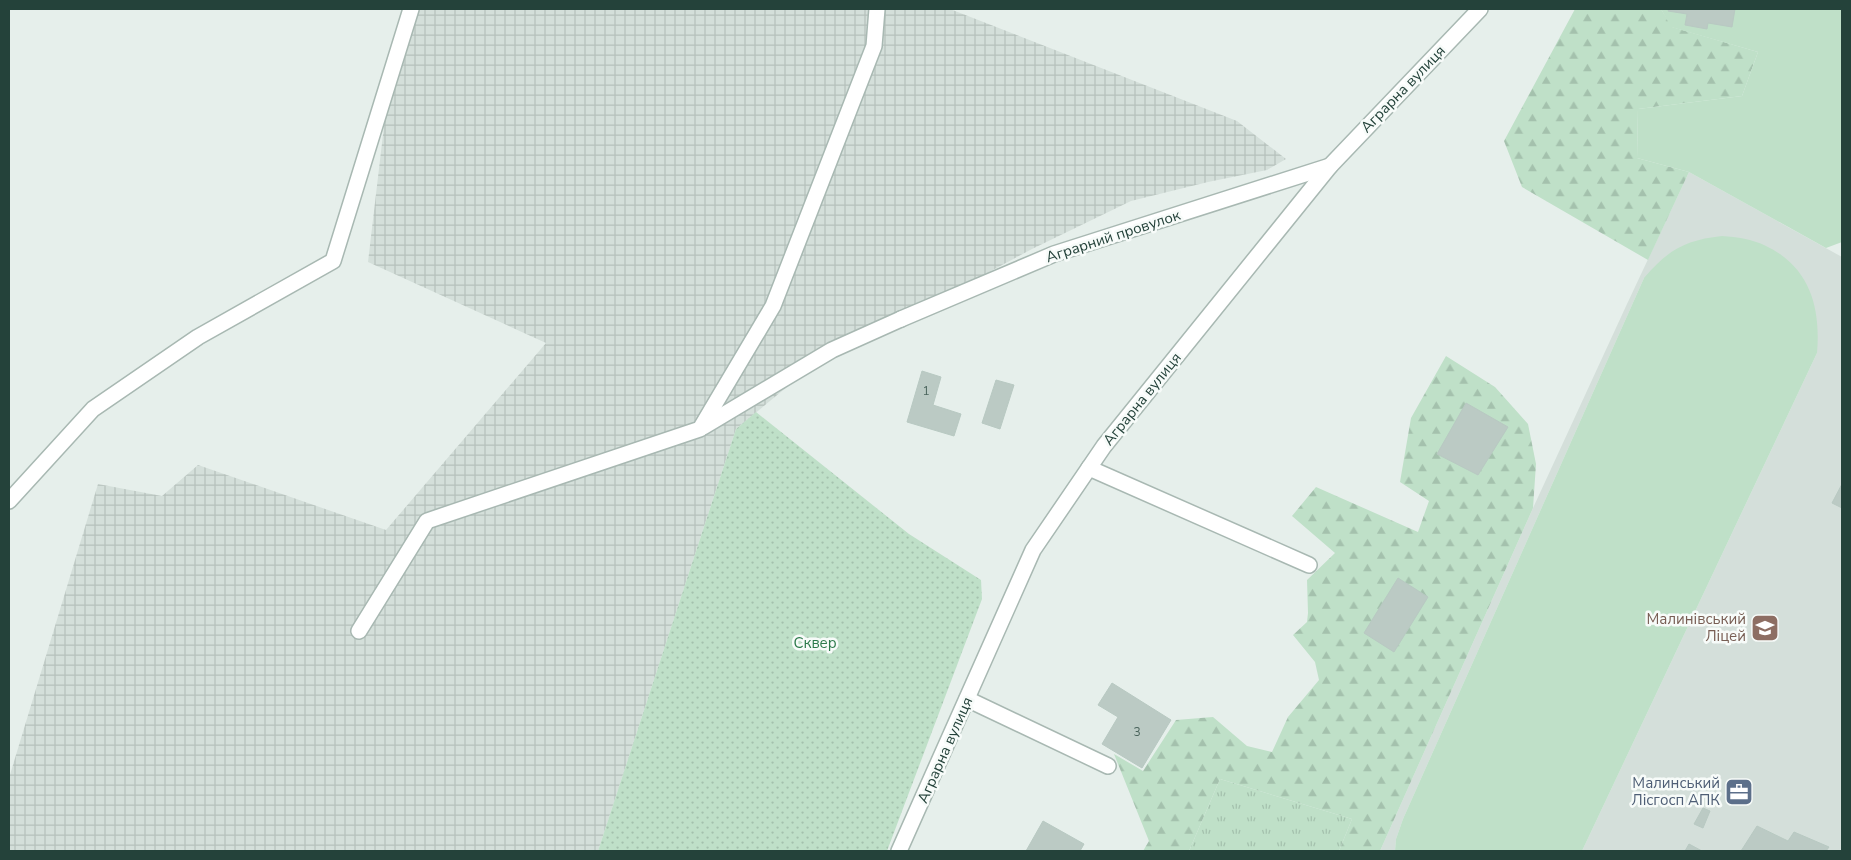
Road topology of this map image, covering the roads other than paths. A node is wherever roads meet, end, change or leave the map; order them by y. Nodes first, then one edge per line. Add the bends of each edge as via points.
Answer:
1 (410, 9) edge
2 (877, 9) edge
3 (1480, 9) edge
4 (1330, 166) junction
5 (700, 429) junction
6 (1089, 468) junction
7 (9, 501) edge
8 (1308, 565) dead end
9 (359, 631) dead end
10 (967, 700) junction
11 (1108, 766) dead end
12 (899, 851) edge

1 - 7 street via 334,261 198,337 93,409
2 - 5 street via 874,46 774,306
3 - 4 street, Аграрна вулиця
4 - 5 street, Аграрний провулок via 1054,254 832,350
4 - 6 street, Аграрна вулиця
5 - 9 street, Аграрний провулок via 427,521
6 - 8 street
6 - 10 street, Аграрна вулиця via 1033,550
10 - 11 street
10 - 12 street, Аграрна вулиця

